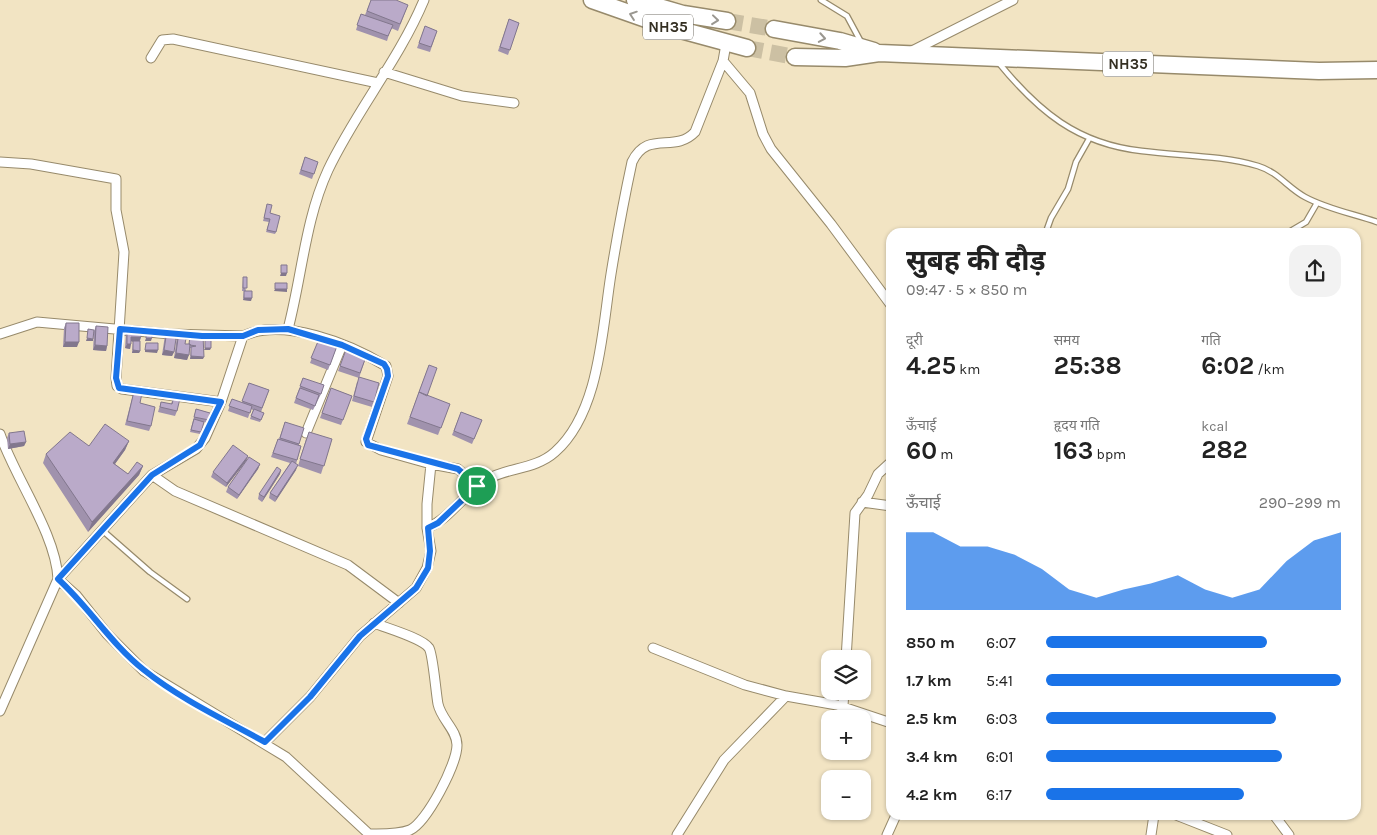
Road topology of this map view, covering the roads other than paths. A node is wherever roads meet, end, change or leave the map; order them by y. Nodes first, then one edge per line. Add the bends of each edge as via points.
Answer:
1 (424, 0) edge
2 (592, 0) edge
3 (635, 0) edge
4 (821, 0) edge
5 (1013, 0) edge
6 (659, 4) edge
7 (727, 21) tunnel mouth
8 (774, 29) tunnel mouth
9 (726, 44) junction
10 (747, 48) tunnel mouth
11 (870, 51) junction
12 (905, 55) junction
13 (794, 57) tunnel mouth
14 (151, 58) dead end
15 (996, 59) junction
16 (724, 61) junction
17 (1377, 70) edge
18 (384, 72) junction
19 (378, 83) junction
20 (514, 103) dead end
21 (1090, 139) junction
22 (0, 162) edge
23 (1317, 203) junction
24 (1377, 222) edge
25 (1047, 228) edge
26 (1295, 228) edge
27 (886, 298) edge
28 (120, 329) junction
29 (288, 329) junction
30 (0, 334) edge
31 (243, 336) junction
32 (342, 345) junction
33 (221, 402) junction
34 (306, 433) edge
35 (0, 434) edge
36 (431, 464) junction
37 (886, 467) edge
38 (152, 475) junction
39 (477, 486) junction
40 (862, 502) junction
41 (886, 505) edge
42 (428, 528) junction
43 (102, 530) junction
44 (58, 579) junction
45 (187, 599) dead end
46 (399, 603) junction
47 (374, 623) junction
48 (653, 648) dead end
49 (847, 650) edge
50 (786, 696) junction
51 (843, 700) edge
52 (843, 706) junction
53 (0, 711) edge
54 (886, 721) edge
55 (265, 742) junction
56 (894, 820) edge
57 (1153, 820) edge
58 (1189, 820) edge
59 (1278, 820) edge
60 (369, 834) edge
61 (677, 835) edge
62 (887, 835) edge
63 (1150, 835) edge
64 (1227, 835) edge
65 (1289, 835) edge

1 - 18 street
9 -> 2 highway, NH35
3 - 6 highway, NH35
4 - 11 lane via 847,16
5 - 12 street
6 -> 7 highway, NH35 via 700,18
8 -> 11 highway, NH35
9 - 10 highway, NH35
9 - 16 street
11 - 12 highway, NH35
11 - 13 highway, NH35 via 820,59
12 - 15 highway, NH35
14 - 19 street via 162,40 173,39
15 - 17 highway, NH35 via 1319,71
15 - 21 lane via 1028,96 1058,121
16 - 27 street via 750,93 771,148
16 - 39 street via 695,132 677,142 647,144 637,152 632,162 593,383 577,424 554,453
18 - 19 street
18 - 20 street via 462,96
19 - 29 street via 350,128 324,181 310,221
21 - 23 lane via 1141,151 1258,166 1270,170
21 - 25 lane
22 - 28 street via 31,164 116,179 116,210 124,252
23 - 24 lane
23 - 26 lane via 1306,222
28 - 30 street via 37,322
28 - 31 street
28 - 33 street via 116,378 119,388
29 - 31 street via 258,330
29 - 32 street
31 - 33 street
32 - 34 street
32 - 36 street via 384,364 387,369 388,376 366,439 368,445
33 - 38 street via 200,445
35 - 44 street via 46,537 57,566
36 - 39 street via 458,469
36 - 42 street
37 - 40 street
38 - 43 street
38 - 46 street via 175,490 348,565
39 - 42 street via 438,523
40 - 41 street
40 - 49 street via 854,519
42 - 46 street via 428,568 416,588
43 - 44 street
43 - 45 lane
44 - 53 street
44 - 55 street via 144,671
46 - 47 street
47 - 55 street via 349,648 310,697
47 - 60 street via 421,642 430,650 440,712 457,745 454,760 432,805 416,826 402,832
48 - 50 street via 720,676
50 - 52 street
50 - 61 street via 724,760
51 - 52 street
52 - 54 street
55 - 60 street via 301,770
56 - 62 street
57 - 63 street
58 - 64 street
59 - 65 street

